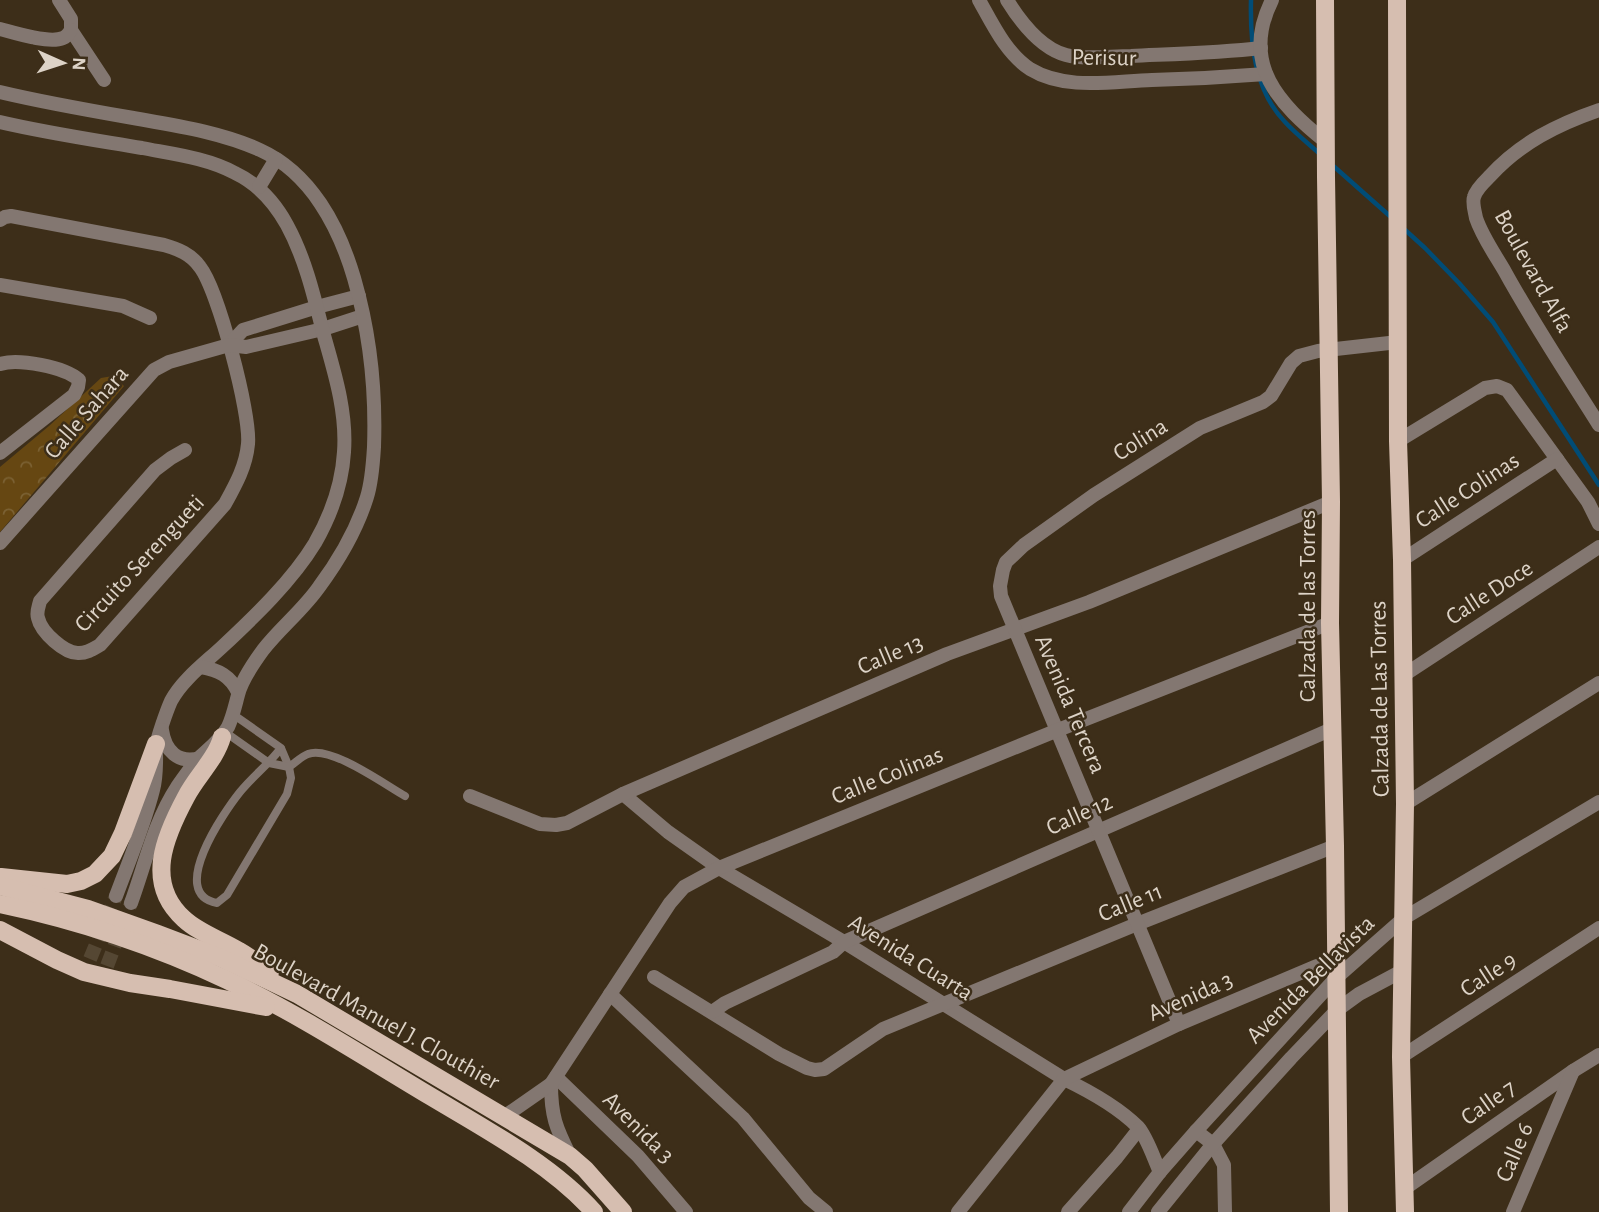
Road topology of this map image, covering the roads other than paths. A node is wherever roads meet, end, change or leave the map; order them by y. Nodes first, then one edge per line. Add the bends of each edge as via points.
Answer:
1 (59, 0) edge
2 (979, 0) edge
3 (1007, 0) edge
4 (1272, 0) edge
5 (1325, 0) edge
6 (1397, 0) edge
7 (0, 29) edge
8 (71, 30) junction
9 (1261, 48) junction
10 (1266, 74) junction
11 (104, 80) dead end
12 (0, 92) edge
13 (1599, 110) edge
14 (0, 122) edge
15 (1326, 142) junction
16 (276, 159) junction
17 (259, 187) junction
18 (0, 220) edge
19 (0, 285) edge
20 (359, 296) junction
21 (317, 307) junction
22 (363, 316) junction
23 (150, 318) dead end
24 (269, 323) junction
25 (323, 329) junction
26 (274, 341) junction
27 (1398, 342) junction
28 (229, 345) junction
29 (1329, 350) junction
30 (0, 364) edge
31 (1599, 425) edge
32 (1398, 441) junction
33 (186, 450) dead end
34 (0, 453) edge
35 (1557, 459) junction
36 (1331, 502) junction
37 (1599, 524) edge
38 (0, 543) edge
39 (1599, 547) edge
40 (1402, 560) junction
41 (1001, 596) joint
42 (1330, 623) junction
43 (1014, 629) junction
44 (201, 667) junction
45 (1404, 675) junction
46 (1599, 683) edge
47 (238, 692) junction
48 (234, 715) junction
49 (1332, 729) junction
50 (1058, 730) junction
51 (223, 735) junction
52 (159, 736) junction
53 (281, 748) junction
54 (200, 758) junction
55 (270, 763) junction
56 (289, 767) junction
57 (623, 794) junction
58 (405, 796) dead end
59 (470, 796) dead end
60 (1599, 802) edge
61 (1405, 804) junction
62 (1098, 830) junction
63 (1335, 846) junction
64 (719, 868) junction
65 (0, 877) edge
66 (0, 886) edge
67 (116, 896) tunnel mouth
68 (131, 903) tunnel mouth
69 (0, 904) edge
70 (1404, 918) junction
71 (1137, 924) junction
72 (1599, 929) edge
73 (0, 930) edge
74 (844, 942) junction
75 (1336, 970) junction
76 (1404, 970) junction
77 (654, 977) dead end
78 (297, 994) junction
79 (610, 994) junction
80 (943, 1003) junction
81 (282, 1009) junction
82 (1337, 1010) junction
83 (712, 1012) junction
84 (1179, 1024) junction
85 (1599, 1055) edge
86 (1401, 1057) junction
87 (1573, 1071) junction
88 (1064, 1079) junction
89 (553, 1081) junction
90 (505, 1116) junction
91 (1139, 1129) junction
92 (1196, 1130) junction
93 (1213, 1144) junction
94 (570, 1156) junction
95 (1160, 1172) junction
96 (1404, 1189) junction
97 (1518, 1210) edge
98 (594, 1212) edge
99 (623, 1212) edge
100 (686, 1212) edge
101 (825, 1212) edge
102 (958, 1212) edge
103 (1068, 1212) edge
104 (1129, 1212) edge
105 (1158, 1212) edge
106 (1226, 1212) edge
107 (1339, 1212) edge
108 (1405, 1212) edge

1 - 8 street via 71,19
2 - 10 street, Perisur via 1013,53 1052,78 1103,82
3 - 9 street, Perisur via 1032,33 1065,55
4 - 9 street
5 - 15 main road, Calzada de las Torres
6 - 27 main road, Calzada de Las Torres
7 - 8 street via 50,40
8 - 11 street
9 - 10 street
10 - 15 street via 1282,102
12 - 16 street via 221,136
13 - 31 street, Boulevard Alfa via 1531,140 1503,161 1478,190 1474,205 1480,226 1520,300
14 - 17 street via 198,160 234,172
15 - 29 main road, Calzada de las Torres
16 - 17 street
16 - 20 street via 295,173 332,220
17 - 21 street via 287,225
18 - 28 street via 11,216 180,250 194,259 205,275
19 - 23 street via 123,306
20 - 21 street
20 - 22 street
21 - 24 street
21 - 25 street
22 - 25 street
22 - 47 street via 375,404 368,496 347,544 319,587 262,650
24 - 26 street
24 - 28 street via 243,331
25 - 26 street
25 - 44 street via 344,425 342,472 333,507 287,581
26 - 28 street via 246,348
27 - 29 street, Colina
27 - 32 main road, Calzada de Las Torres
28 - 33 street, Circuito Serengueti via 243,397 248,440 238,481 225,504 100,645 87,653 64,649 37,617 40,601 155,470
28 - 38 street, Calle Sahara via 154,370
29 - 36 main road, Calzada de las Torres
29 - 41 street, Colina via 1299,356 1263,402 1200,428 1031,540 1006,562 1000,577
30 - 34 street via 31,363 79,380 74,395
32 - 35 street via 1485,388 1497,386 1507,390
32 - 40 main road, Calzada de Las Torres
35 - 37 street
35 - 40 street, Calle Colinas
36 - 42 main road, Calzada de las Torres
36 - 43 street, Calle 13
39 - 45 street, Calle Doce
40 - 45 main road, Calzada de Las Torres
41 - 43 street, Avenida Tercera
42 - 49 main road, Calzada de las Torres
42 - 50 street, Calle Colinas
43 - 50 street, Avenida Tercera
43 - 57 street, Calle 13
44 - 47 street via 225,675
44 - 52 street via 172,699
45 - 61 main road, Calzada de Las Torres
46 - 61 street
47 - 48 street
48 - 51 street
48 - 53 lane
49 - 62 street, Calle 12
49 - 63 main road, Calzada de las Torres
50 - 62 street, Avenida Tercera
50 - 64 street, Calle Colinas
51 - 54 street
51 - 55 lane
51 - 78 main road via 165,842 160,863 163,886 184,920 240,951
52 - 54 street via 174,756
52 - 65 main road via 123,833 95,874 66,884
52 - 67 street via 154,788
53 - 55 lane
53 - 56 lane
54 - 68 street via 162,814
55 - 56 lane
55 - 56 lane via 242,789 207,846 196,881 206,900 217,903 236,882 287,794
56 - 58 lane via 307,754 321,752
57 - 59 street, Calle 13 via 556,825 540,824
57 - 64 street, Avenida Cuarta
60 - 70 street, Avenida Bellavista
61 - 70 main road, Calzada de Las Torres
62 - 71 street, Avenida Tercera
62 - 74 street, Calle 12
63 - 71 street, Calle 11
63 - 75 main road, Calzada de las Torres
64 - 74 street, Avenida Cuarta
64 - 79 street, Calle Colinas via 684,887 670,903
66 - 78 main road, Boulevard Manuel J. Clouthier via 158,933
69 - 81 main road, Boulevard Manuel J. Clouthier via 68,921 174,957
70 - 75 street, Avenida Bellavista
70 - 76 main road, Calzada de Las Torres
71 - 80 street, Calle 11
71 - 84 street, Avenida Tercera
72 - 86 street, Calle 9
73 - 81 main road via 57,960
74 - 80 street, Avenida Cuarta
74 - 83 street, Calle 12
75 - 82 main road, Calzada de las Torres
75 - 84 street, Avenida 3 via 1317,966
75 - 92 street, Avenida Bellavista
76 - 82 street, Avenida Bellavista
76 - 86 main road, Calzada de Las Torres
77 - 83 street
78 - 90 main road, Boulevard Manuel J. Clouthier
79 - 89 street, Calle Colinas
79 - 101 street via 743,1118
80 - 83 street, Calle 11 via 883,1029 824,1069 815,1070 779,1054
80 - 88 street, Avenida Cuarta
81 - 98 main road, Boulevard Manuel J. Clouthier via 536,1162
82 - 93 street, Avenida Bellavista
82 - 107 main road, Calzada de las Torres
84 - 88 street, Avenida 3
85 - 87 street, Calle 7
86 - 96 main road, Calzada de Las Torres
87 - 96 street, Calle 7
87 - 97 street, Calle 6
88 - 91 street, Avenida Cuarta via 1108,1103
88 - 102 street
89 - 90 street, Calle Colinas
89 - 94 street via 551,1108
89 - 100 street, Avenida 3 via 638,1156
90 - 94 main road, Boulevard Manuel J. Clouthier
91 - 95 street, Avenida Cuarta
91 - 103 street
92 - 93 street
92 - 95 street, Avenida Bellavista
93 - 105 street, Avenida Bellavista
93 - 106 street via 1224,1166
94 - 99 main road, Boulevard Manuel J. Clouthier
95 - 104 street, Avenida Bellavista
96 - 108 main road, Calzada de Las Torres

